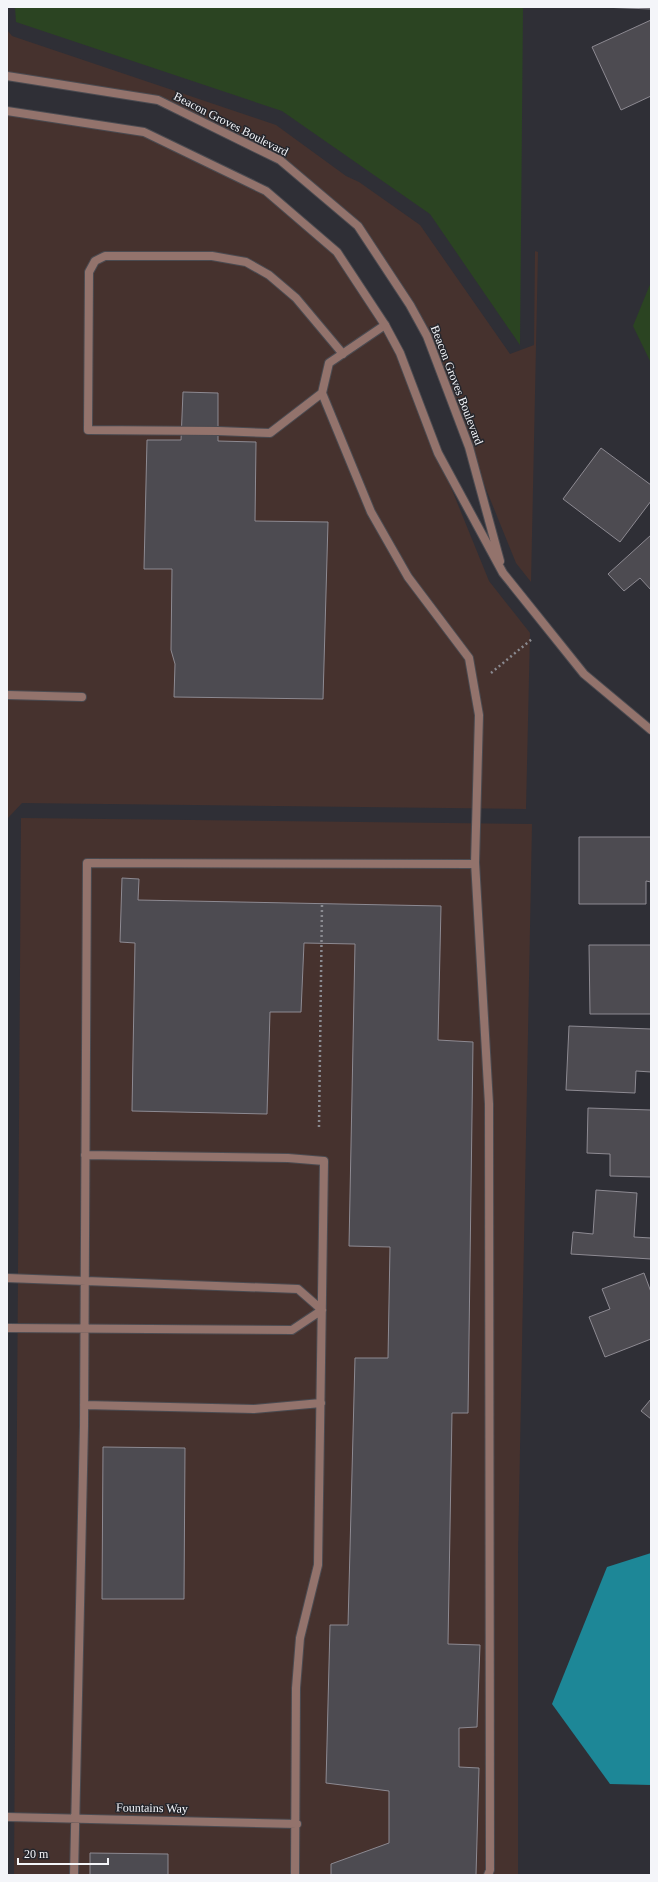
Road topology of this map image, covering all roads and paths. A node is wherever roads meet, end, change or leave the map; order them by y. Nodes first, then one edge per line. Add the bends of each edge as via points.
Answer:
1 (7, 76) edge
2 (7, 111) edge
3 (386, 325) junction
4 (342, 354) junction
5 (322, 393) junction
6 (503, 573) junction
7 (546, 627) junction
8 (474, 687) junction
9 (7, 695) edge
10 (82, 697) dead end
11 (651, 730) edge
12 (475, 862) junction
13 (322, 904) dead end
14 (319, 1127) dead end
15 (85, 1155) junction
16 (7, 1278) edge
17 (84, 1281) junction
18 (322, 1310) junction
19 (7, 1328) edge
20 (84, 1329) junction
21 (321, 1403) junction
22 (84, 1405) junction
23 (7, 1817) edge
24 (76, 1819) junction
25 (296, 1824) junction
26 (74, 1875) edge
27 (295, 1875) edge
28 (488, 1875) edge

1 - 6 street, Beacon Groves Boulevard via 158,100 280,160 358,226 410,305 427,336 469,447
2 - 3 street, Beacon Groves Boulevard via 144,132 266,191 337,252
3 - 4 street
3 - 6 street, Beacon Groves Boulevard via 400,353 438,453
4 - 5 street via 329,363
4 - 5 street via 296,298 269,275 246,262 212,256 105,256 95,261 89,272 88,430 270,433
5 - 8 street via 370,512 408,578 469,658
6 - 7 street, Beacon Groves Boulevard
7 - 8 path
7 - 11 street, Beacon Groves Boulevard via 584,674
8 - 12 street via 479,715
9 - 10 street
12 - 15 street via 87,863
12 - 28 street via 488,1104
13 - 14 path
15 - 17 street
15 - 18 street via 288,1158 324,1161
16 - 17 street
17 - 18 street via 298,1288
17 - 20 street
18 - 20 street via 292,1330
18 - 21 street
19 - 20 street
20 - 22 street
21 - 22 street via 254,1409
21 - 25 street via 318,1564 300,1638 296,1688
22 - 24 street
23 - 24 street, Fountains Way
24 - 25 street, Fountains Way
24 - 26 street
25 - 27 street

